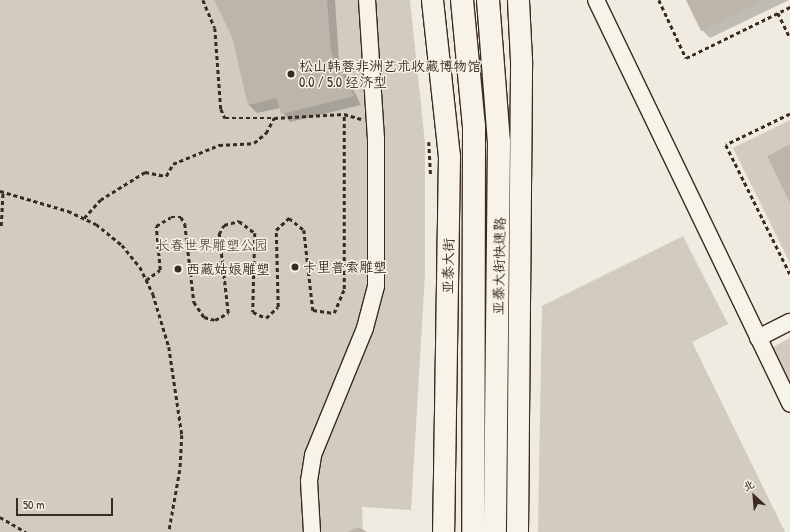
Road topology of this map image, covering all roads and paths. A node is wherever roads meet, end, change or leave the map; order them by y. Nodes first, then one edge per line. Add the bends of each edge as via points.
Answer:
1 (203, 0) edge
2 (367, 0) edge
3 (432, 0) edge
4 (462, 0) edge
5 (488, 0) edge
6 (518, 0) edge
7 (596, 0) edge
8 (660, 0) edge
9 (790, 7) edge
10 (778, 13) junction
11 (790, 38) edge
12 (344, 114) junction
13 (790, 114) edge
14 (274, 118) junction
15 (375, 124) junction
16 (429, 139) dead end
17 (431, 177) dead end
18 (2, 191) edge
19 (84, 218) junction
20 (1, 226) edge
21 (790, 274) edge
22 (146, 280) junction
23 (790, 322) edge
24 (758, 338) junction
25 (790, 404) edge
26 (0, 517) edge
27 (26, 532) edge
28 (169, 532) edge
29 (312, 532) edge
30 (442, 532) edge
31 (473, 532) edge
32 (495, 532) edge
33 (517, 532) edge

1 - 14 path via 215,28 221,110 226,118
2 - 15 lane
3 - 30 main road, 亚泰大街 via 449,156
4 - 31 highway, 亚泰大街快速路 via 474,126
5 - 32 highway, 亚泰大街快速路 via 499,134
6 - 33 main road via 521,60
7 - 24 lane
8 - 10 path via 686,58
9 - 10 path
10 - 11 path
12 - 14 path
12 - 15 path
12 - 22 path via 344,288 334,313 313,310 304,230 289,218 276,230 278,307 266,318 252,312 255,233 239,221 224,225 219,234 228,313 215,320 204,317 194,302 185,224 181,217 171,217 156,226 160,270
13 - 21 path via 726,145
14 - 19 path via 266,133 254,143 219,145 172,164 166,176 145,172 100,200
15 - 29 lane via 376,286 365,328 313,455 309,481
16 - 17 path
18 - 19 path
18 - 20 path
19 - 22 path via 122,245
22 - 28 path via 169,347 182,435 180,470
23 - 24 lane
24 - 25 lane
26 - 27 path

